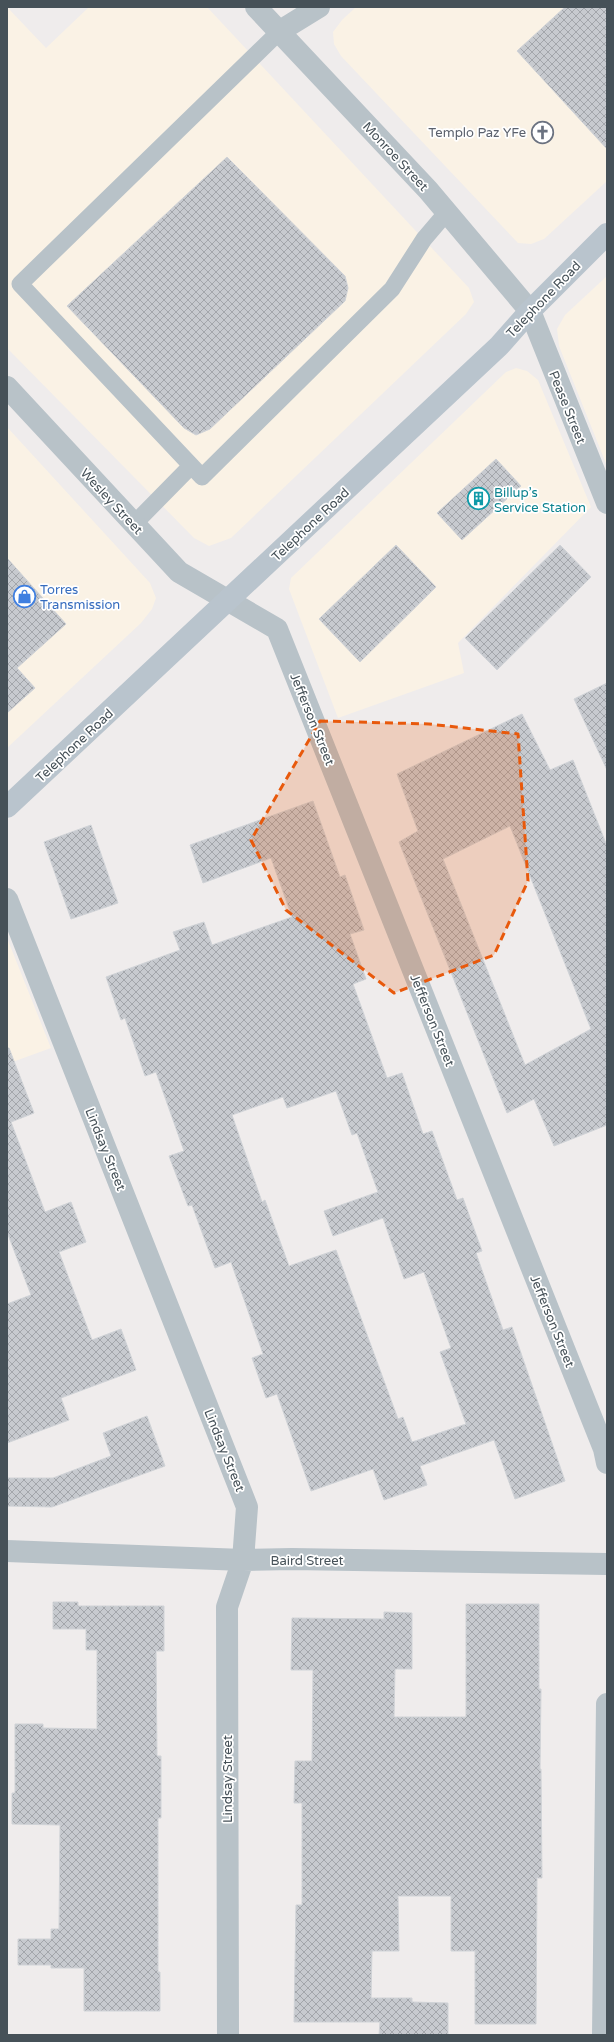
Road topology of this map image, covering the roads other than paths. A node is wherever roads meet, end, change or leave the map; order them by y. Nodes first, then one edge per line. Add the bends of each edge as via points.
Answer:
1 (256, 7) edge
2 (319, 7) edge
3 (280, 31) junction
4 (447, 212) junction
5 (607, 234) edge
6 (530, 311) junction
7 (7, 387) edge
8 (191, 466) junction
9 (607, 503) edge
10 (134, 524) junction
11 (228, 601) junction
12 (7, 807) edge
13 (7, 899) edge
14 (607, 1463) edge
15 (7, 1551) edge
16 (243, 1560) junction
17 (607, 1564) edge
18 (607, 1704) edge
19 (228, 2035) edge
20 (603, 2035) edge

1 - 3 street, Monroe Street
2 - 3 street
3 - 4 street, Monroe Street
3 - 8 lane via 20,284
4 - 6 street, Monroe Street
4 - 8 lane via 424,239 392,289 202,477
5 - 6 main road, Telephone Road
6 - 9 street, Pease Street
6 - 11 main road, Telephone Road via 499,346
7 - 10 street, Wesley Street
8 - 10 lane
10 - 11 street, Wesley Street via 179,572
11 - 12 main road, Telephone Road
11 - 14 street, Jefferson Street via 277,629 604,1449
13 - 16 street, Lindsay Street via 247,1507
15 - 16 street, Baird Street
16 - 17 street, Baird Street
16 - 19 street, Lindsay Street via 227,1607
18 - 20 street

